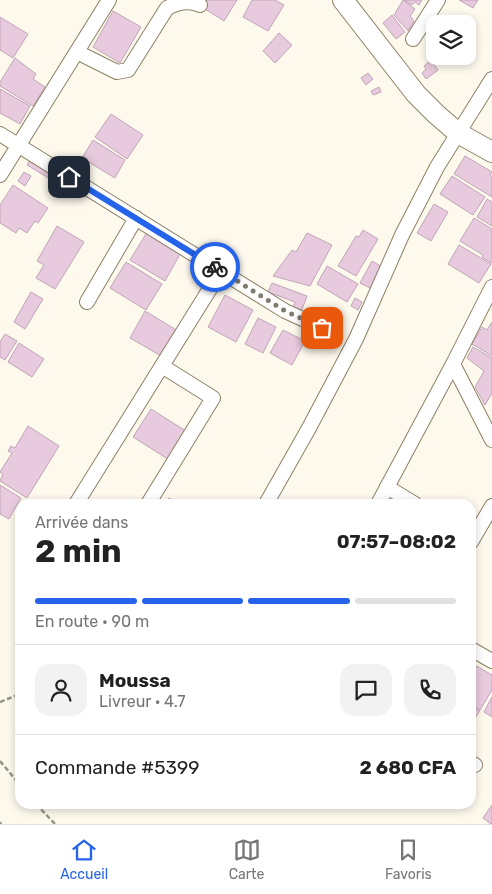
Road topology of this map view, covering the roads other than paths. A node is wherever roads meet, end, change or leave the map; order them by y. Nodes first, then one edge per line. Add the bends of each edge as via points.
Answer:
1 (109, 0) edge
2 (343, 0) edge
3 (438, 0) edge
4 (200, 5) dead end
5 (413, 39) dead end
6 (77, 52) junction
7 (492, 79) edge
8 (458, 133) junction
9 (0, 134) edge
10 (19, 145) junction
11 (492, 152) edge
12 (0, 175) edge
13 (136, 218) junction
14 (221, 271) junction
15 (492, 287) edge
16 (87, 302) dead end
17 (322, 328) dead end
18 (453, 364) junction
19 (162, 366) junction
20 (492, 440) edge
21 (386, 487) junction
22 (79, 499) edge
23 (151, 499) edge
24 (269, 499) edge
25 (380, 499) edge
26 (406, 499) edge
27 (492, 506) edge
28 (476, 532) edge
29 (476, 652) edge
30 (492, 661) edge

1 - 6 street
2 - 8 main road via 416,94
3 - 5 street
4 - 6 street via 188,1 167,8 128,70 117,72
6 - 10 street
7 - 8 street
8 - 11 main road
8 - 24 street via 402,235 356,339
9 - 10 street
10 - 12 street
10 - 13 street
13 - 14 street
13 - 16 street
14 - 17 street via 285,311
14 - 19 street
15 - 18 street
18 - 20 street
18 - 21 street
19 - 22 street
19 - 23 street via 213,398
21 - 25 street
21 - 26 street
27 - 28 street
29 - 30 street

